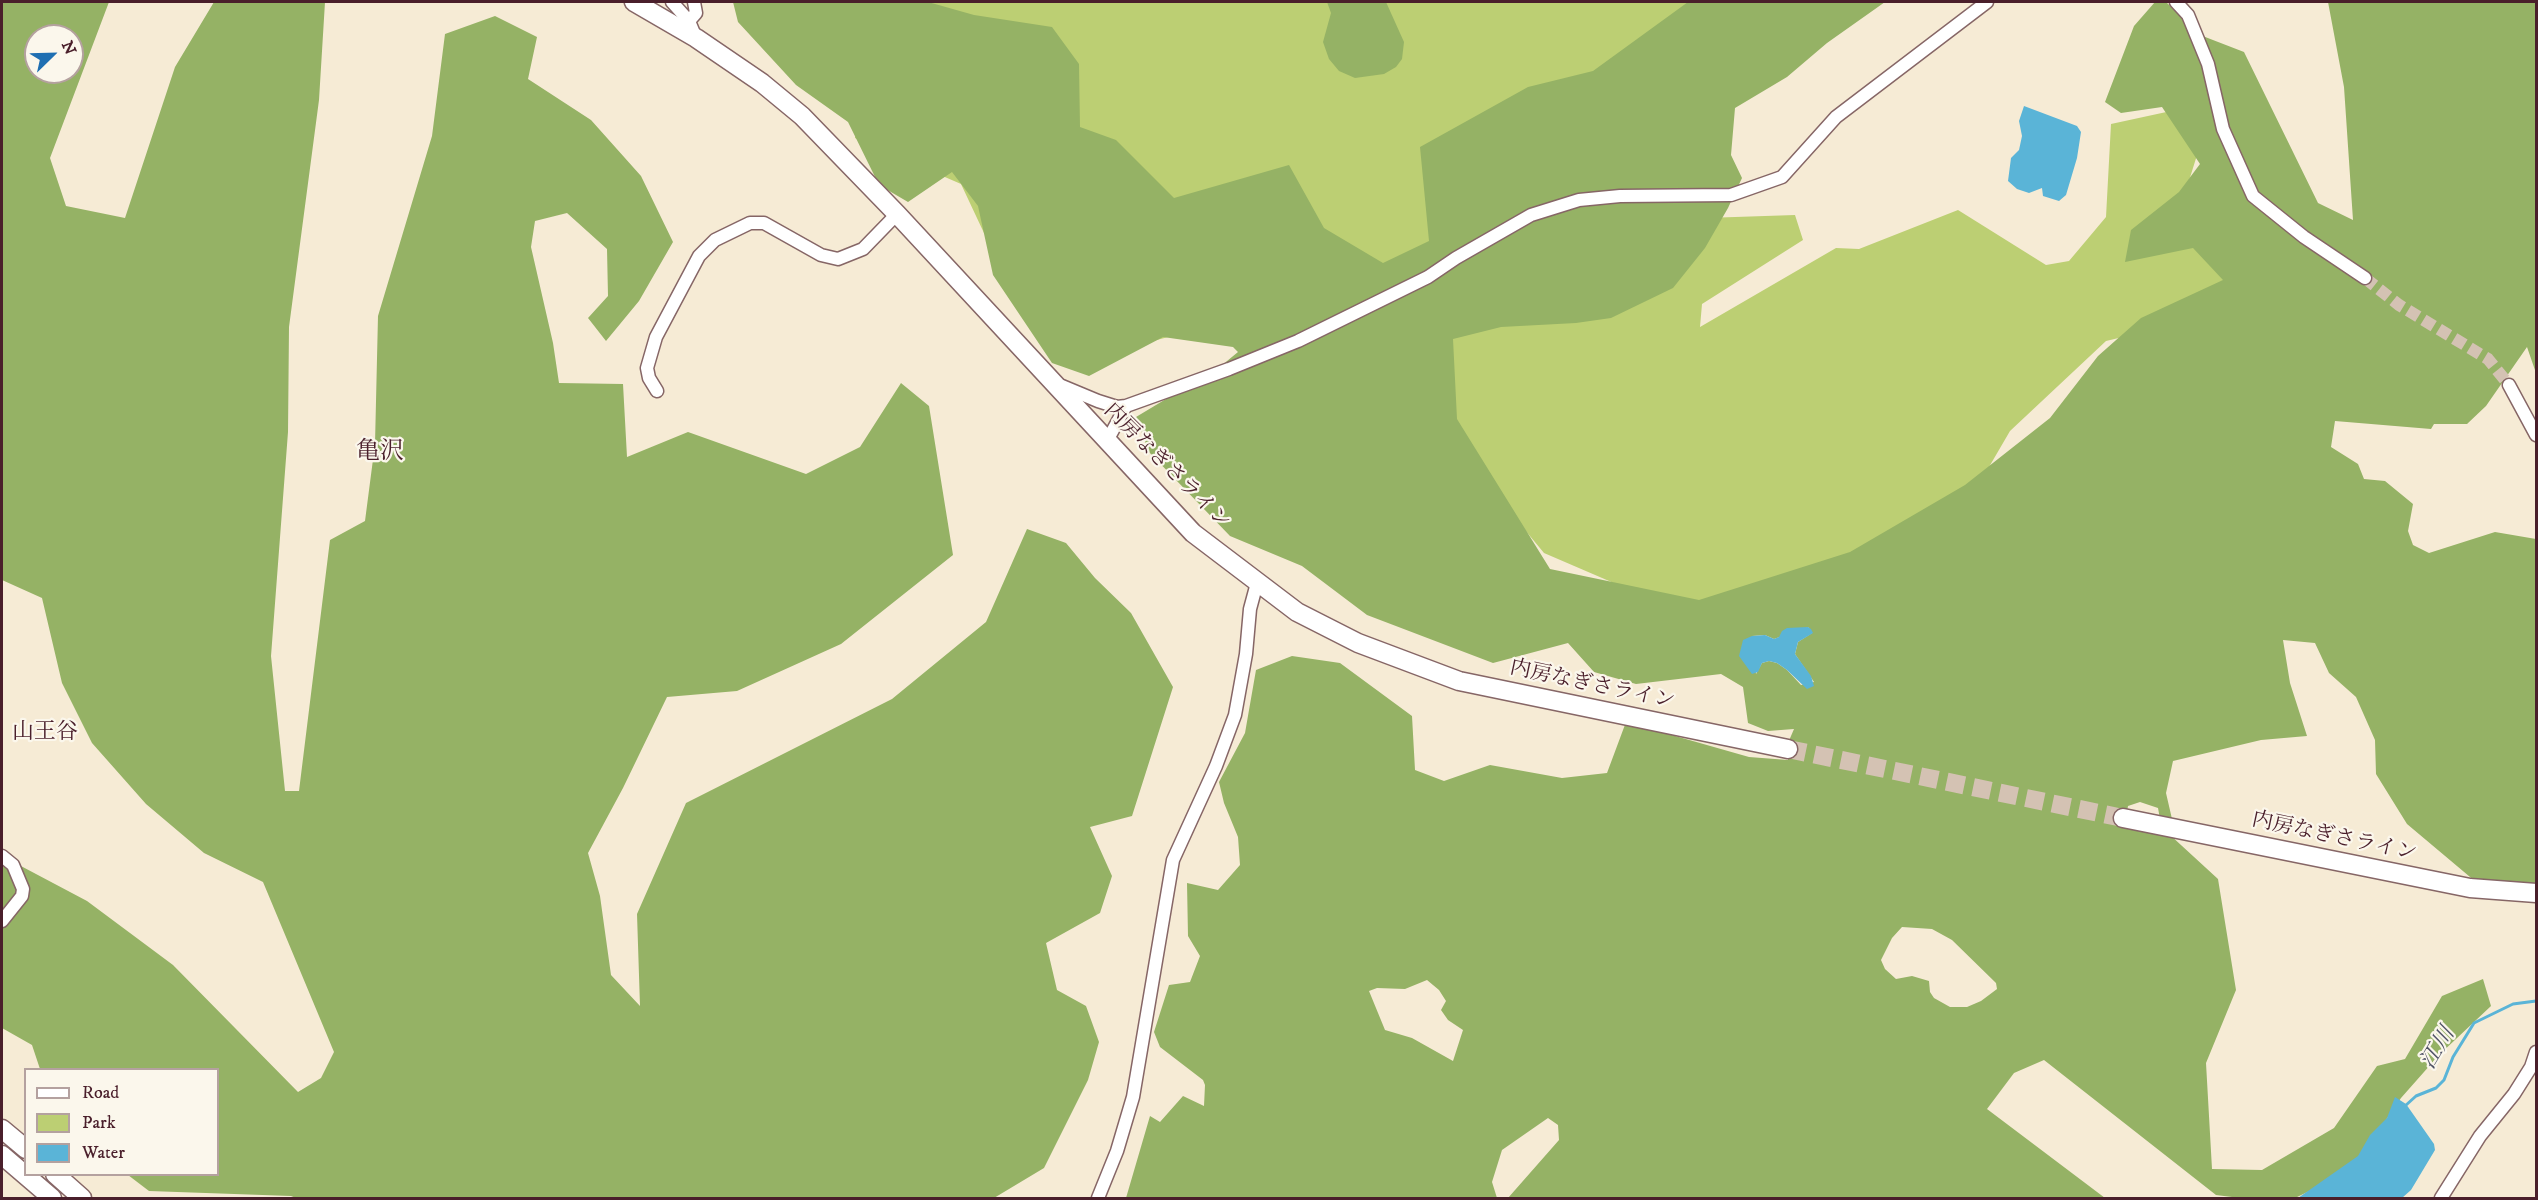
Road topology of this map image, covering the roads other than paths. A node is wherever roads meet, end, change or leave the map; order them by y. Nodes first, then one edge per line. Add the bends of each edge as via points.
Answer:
1 (634, 2) edge
2 (672, 2) edge
3 (694, 2) edge
4 (1987, 2) edge
5 (2176, 2) edge
6 (689, 21) junction
7 (696, 38) junction
8 (897, 214) junction
9 (2365, 278) tunnel mouth
10 (1052, 382) junction
11 (2509, 385) tunnel mouth
12 (657, 392) dead end
13 (1126, 406) junction
14 (2536, 435) edge
15 (1107, 441) junction
16 (1257, 583) junction
17 (1788, 749) tunnel mouth
18 (2123, 818) tunnel mouth
19 (2, 856) edge
20 (2536, 893) edge
21 (2, 921) edge
22 (2536, 1052) edge
23 (2, 1129) edge
24 (24, 1147) edge
25 (2, 1155) edge
26 (24, 1174) edge
27 (26, 1176) edge
28 (57, 1176) edge
29 (52, 1198) edge
30 (82, 1198) edge
31 (1098, 1198) edge
32 (2441, 1198) edge

1 - 7 highway, 内房なぎさライン
2 - 6 street
3 - 6 street via 696,13
4 - 13 street via 1836,117 1782,177 1731,195 1579,200 1531,215 1428,277 1298,341
5 - 9 street via 2188,15 2208,64 2223,129 2253,196
6 - 7 street
7 - 8 highway, 内房なぎさライン via 802,116
8 - 10 highway, 内房なぎさライン
8 - 12 street via 863,249 838,259 821,255 764,224 750,223 715,240 699,256 656,337 647,368
10 - 13 street via 1098,401
10 - 15 highway, 内房なぎさライン
11 - 14 street
13 - 15 street
15 - 16 highway, 内房なぎさライン via 1193,533
16 - 17 highway, 内房なぎさライン via 1297,612 1358,643 1459,681
16 - 31 street via 1235,715 1173,860 1133,1096
18 - 20 highway, 内房なぎさライン via 2470,888
19 - 21 street via 14,865 23,889 22,896
22 - 32 street via 2514,1094 2480,1136
23 - 24 highway
25 - 26 highway
27 - 29 highway
28 - 30 highway

